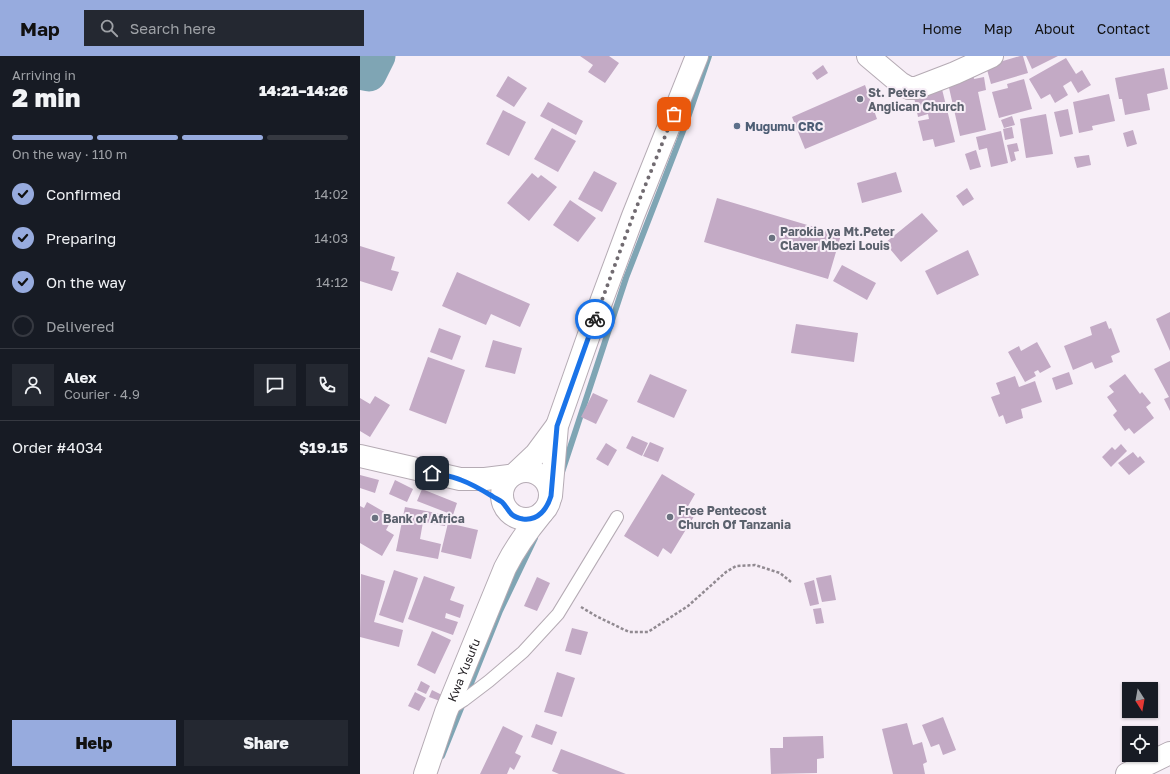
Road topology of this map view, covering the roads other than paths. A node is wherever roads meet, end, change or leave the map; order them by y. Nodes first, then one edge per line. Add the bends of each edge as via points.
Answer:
1 (697, 56) edge
2 (868, 56) edge
3 (992, 56) edge
4 (557, 426) junction
5 (360, 456) edge
6 (514, 474) junction
7 (460, 479) junction
8 (546, 505) junction
9 (505, 507) junction
10 (617, 517) dead end
11 (505, 568) junction
12 (446, 712) junction
13 (1170, 753) edge
14 (425, 774) edge
15 (1127, 774) edge

1 - 4 street via 633,216
2 - 3 street via 909,88 916,88 955,73
4 - 6 street via 536,454
4 - 8 street
5 - 7 street
6 - 7 street via 485,479
6 - 8 street via 527,470 537,472 544,478 549,486
6 - 9 street, Kwa Yusufu via 504,484 501,493
7 - 9 street
8 - 9 street via 534,518 524,519 515,517
8 - 11 street, Kwa Yusufu via 521,539
9 - 11 street, Kwa Yusufu via 508,538
10 - 12 lane via 558,614 523,652
11 - 12 street, Kwa Yusufu
12 - 14 street, Kwa Yusufu
13 - 15 street

